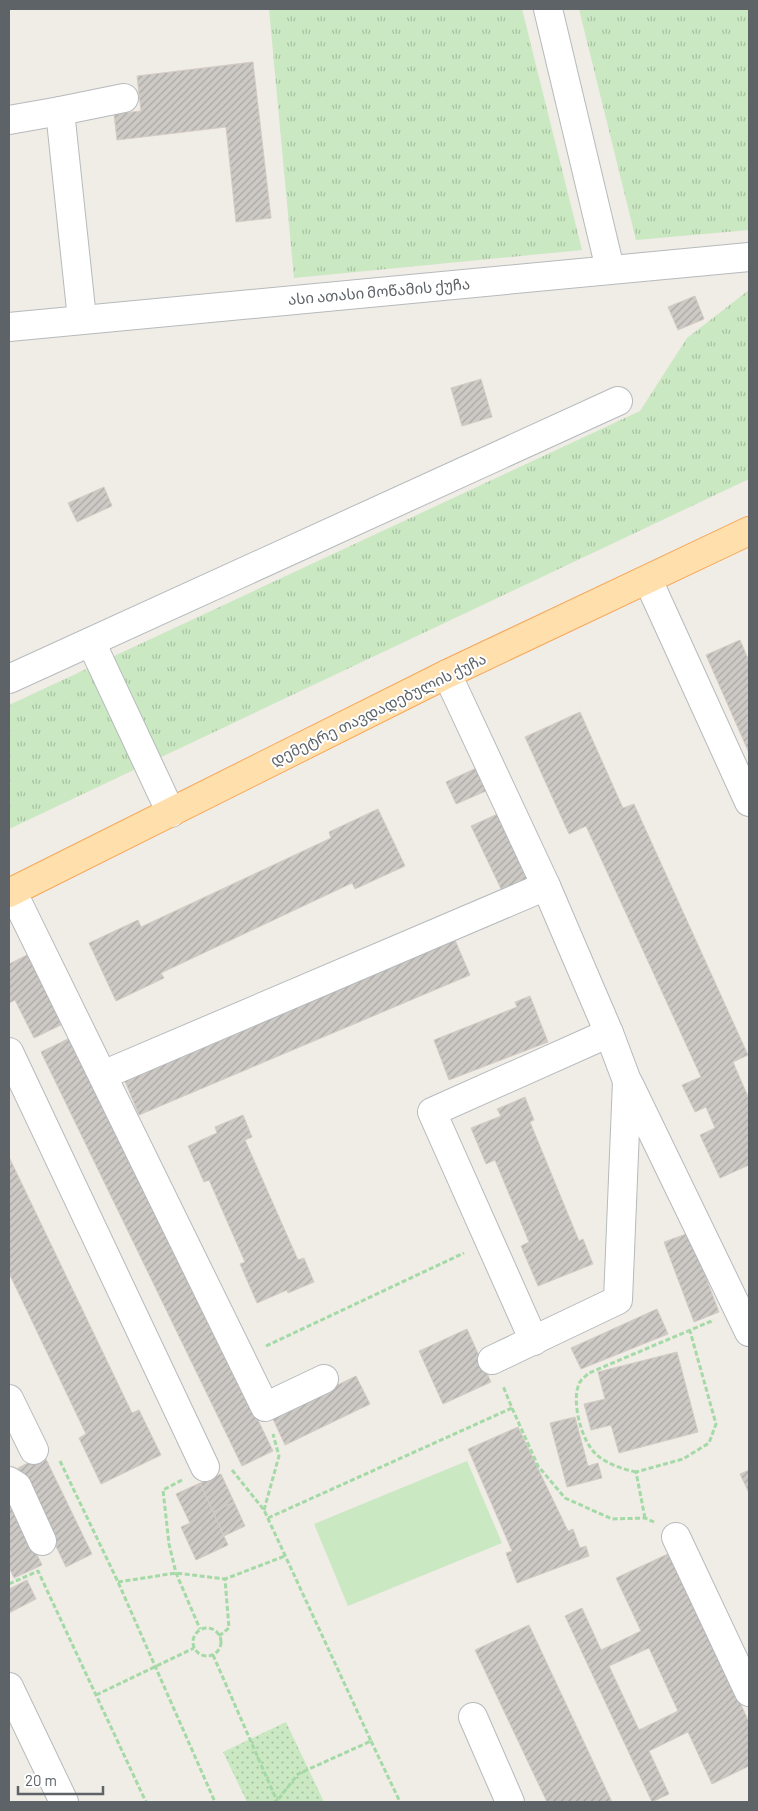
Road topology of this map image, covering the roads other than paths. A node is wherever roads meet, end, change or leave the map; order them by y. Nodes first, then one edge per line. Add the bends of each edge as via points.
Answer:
1 (548, 9) edge
2 (124, 98) dead end
3 (60, 111) junction
4 (9, 120) edge
5 (749, 257) edge
6 (610, 268) junction
7 (82, 319) junction
8 (9, 326) edge
9 (618, 401) dead end
10 (749, 531) edge
11 (648, 580) junction
12 (91, 642) junction
13 (447, 674) junction
14 (9, 679) edge
15 (749, 802) edge
16 (170, 813) junction
17 (546, 886) junction
18 (10, 892) edge
19 (609, 1033) junction
20 (9, 1052) edge
21 (104, 1075) junction
22 (627, 1081) junction
23 (749, 1332) edge
24 (534, 1340) junction
25 (492, 1360) road end
26 (324, 1379) dead end
27 (9, 1399) edge
28 (34, 1450) road end
29 (205, 1467) road end
30 (9, 1480) edge
31 (676, 1537) road end
32 (42, 1541) dead end
33 (9, 1687) edge
34 (749, 1692) edge
35 (473, 1717) dead end
36 (64, 1802) edge
37 (510, 1802) edge

1 - 6 street
2 - 3 street
3 - 4 street
3 - 7 street
5 - 6 street, ასი ათასი მოწამის ქუჩა
6 - 7 street, ასი ათასი მოწამის ქუჩა
7 - 8 street, ასი ათასი მოწამის ქუჩა
9 - 12 street
10 - 11 main road, დემეტრე თავდადებულის ქუჩა
11 - 13 main road, დემეტრე თავდადებულის ქუჩა
11 - 15 street
12 - 14 street
12 - 16 street
13 - 16 main road, დემეტრე თავდადებულის ქუჩა
13 - 17 street
16 - 18 main road, დემეტრე თავდადებულის ქუჩა
17 - 19 street
17 - 21 street
18 - 21 street
19 - 22 street
19 - 24 street via 432,1112
20 - 29 street
21 - 26 street via 265,1408
22 - 23 street
22 - 24 street via 618,1300
24 - 25 street
27 - 28 street
30 - 32 street via 17,1486
31 - 34 street
33 - 36 street
35 - 37 street

